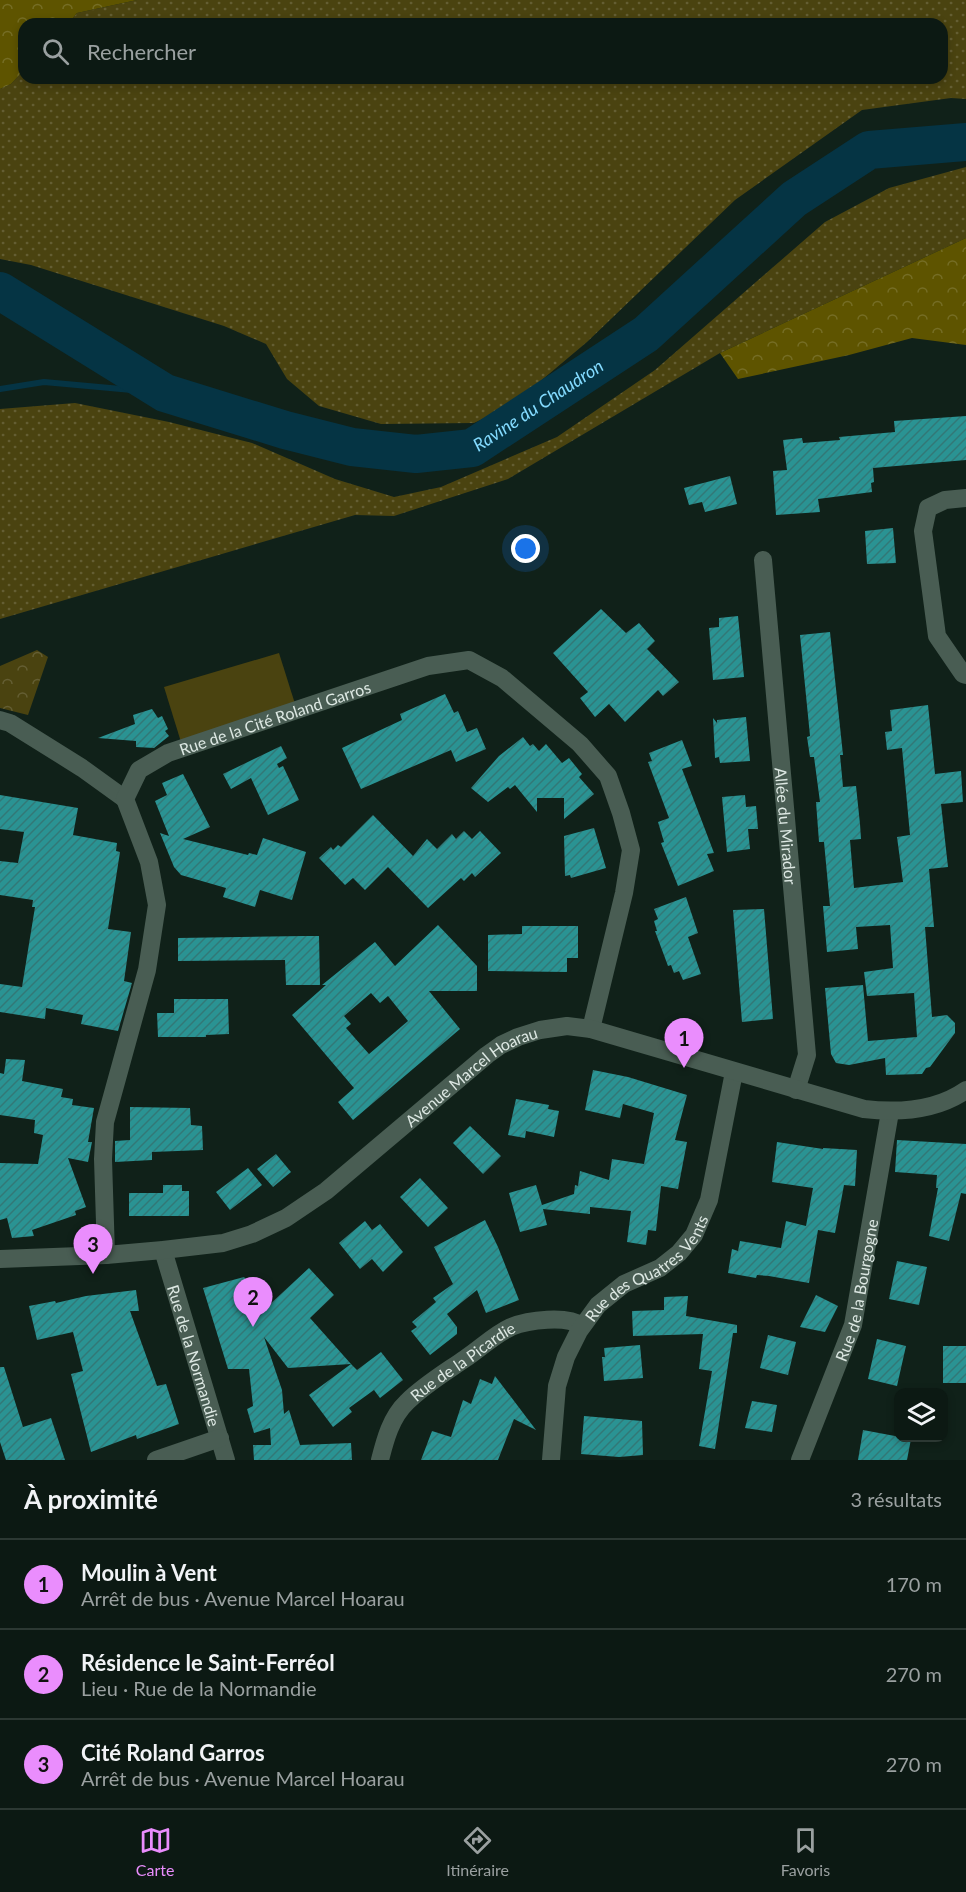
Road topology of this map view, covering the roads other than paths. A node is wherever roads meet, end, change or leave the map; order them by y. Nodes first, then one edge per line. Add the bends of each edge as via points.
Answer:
1 (966, 498) edge
2 (763, 560) dead end
3 (966, 675) edge
4 (0, 720) edge
5 (125, 799) junction
6 (591, 1029) junction
7 (734, 1072) junction
8 (795, 1090) junction
9 (966, 1090) edge
10 (890, 1112) junction
11 (162, 1250) junction
12 (106, 1255) junction
13 (0, 1259) edge
14 (582, 1326) junction
15 (220, 1438) junction
16 (156, 1460) edge
17 (226, 1460) edge
18 (380, 1460) edge
19 (550, 1460) edge
20 (800, 1460) edge

1 - 3 street via 945,500 928,508 923,531 937,636
2 - 8 street, Allée du Mirador via 807,1055
4 - 5 street via 82,768
5 - 6 street, Rue de la Cité Roland Garros via 139,770 168,753 428,666 469,660 502,678 580,744 608,776 621,813 631,850
5 - 12 street via 149,862 157,905 147,970 105,1122
6 - 7 street, Avenue Marcel Hoarau
6 - 11 street, Avenue Marcel Hoarau via 567,1026 540,1030 501,1046 326,1191 286,1218 222,1243
7 - 8 street, Avenue Marcel Hoarau
7 - 14 street, Rue des Quatres Vents via 709,1200 694,1235 660,1268 624,1284 598,1305
8 - 10 street, Avenue Marcel Hoarau via 854,1107
9 - 10 street, Avenue Marcel Hoarau via 940,1103
10 - 20 street, Rue de la Bourgogne via 853,1325
11 - 12 street, Avenue Marcel Hoarau
11 - 15 street, Rue de la Normandie
12 - 13 street, Avenue Marcel Hoarau
14 - 18 street, Rue de la Picardie via 576,1321 555,1319 526,1323 489,1340 406,1403 392,1423
14 - 19 street, Rue des Quatres Vents via 557,1386
15 - 16 street
15 - 17 street, Rue de la Normandie

